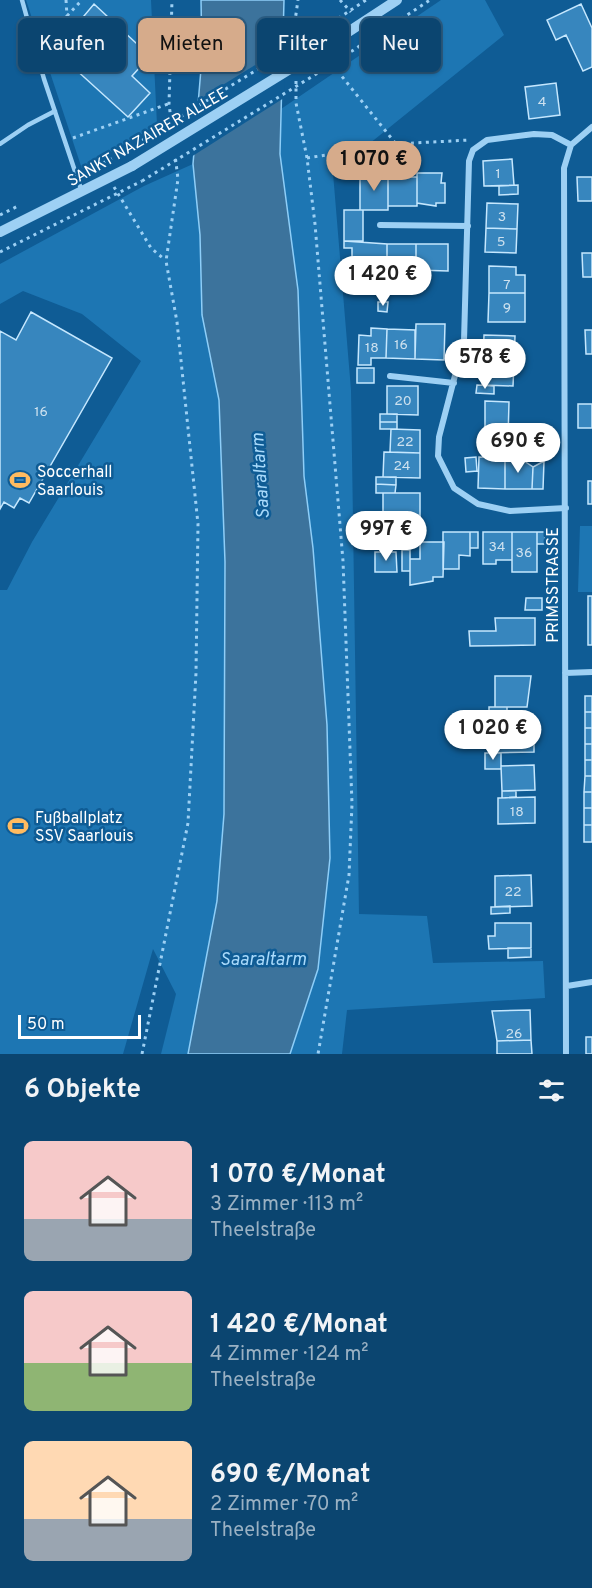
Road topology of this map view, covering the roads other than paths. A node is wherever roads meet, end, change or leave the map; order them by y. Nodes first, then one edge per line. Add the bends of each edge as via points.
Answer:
1 (22, 0) edge
2 (397, 0) edge
3 (55, 111) junction
4 (592, 127) edge
5 (0, 144) edge
6 (571, 145) junction
7 (81, 192) junction
8 (380, 225) dead end
9 (468, 226) junction
10 (0, 232) edge
11 (390, 376) dead end
12 (454, 383) junction
13 (566, 508) junction
14 (592, 672) edge
15 (565, 673) junction
16 (592, 982) edge
17 (567, 986) junction
18 (566, 1054) edge

1 - 3 lane
2 - 7 street, SANKT NAZAIRER ALLEE, bridge via 132,166
3 - 5 lane
3 - 7 lane
4 - 6 street
6 - 9 street via 552,135 534,134 481,143 469,160
6 - 13 street, PRIMSSTRASSE via 564,168
7 - 10 street, SANKT NAZAIRER ALLEE
8 - 9 street
9 - 12 street via 467,311
11 - 12 street
12 - 13 street via 439,437 438,456 454,488 492,508
13 - 15 street, PRIMSSTRASSE
14 - 15 street
15 - 17 street, PRIMSSTRASSE
16 - 17 street
17 - 18 street, PRIMSSTRASSE

